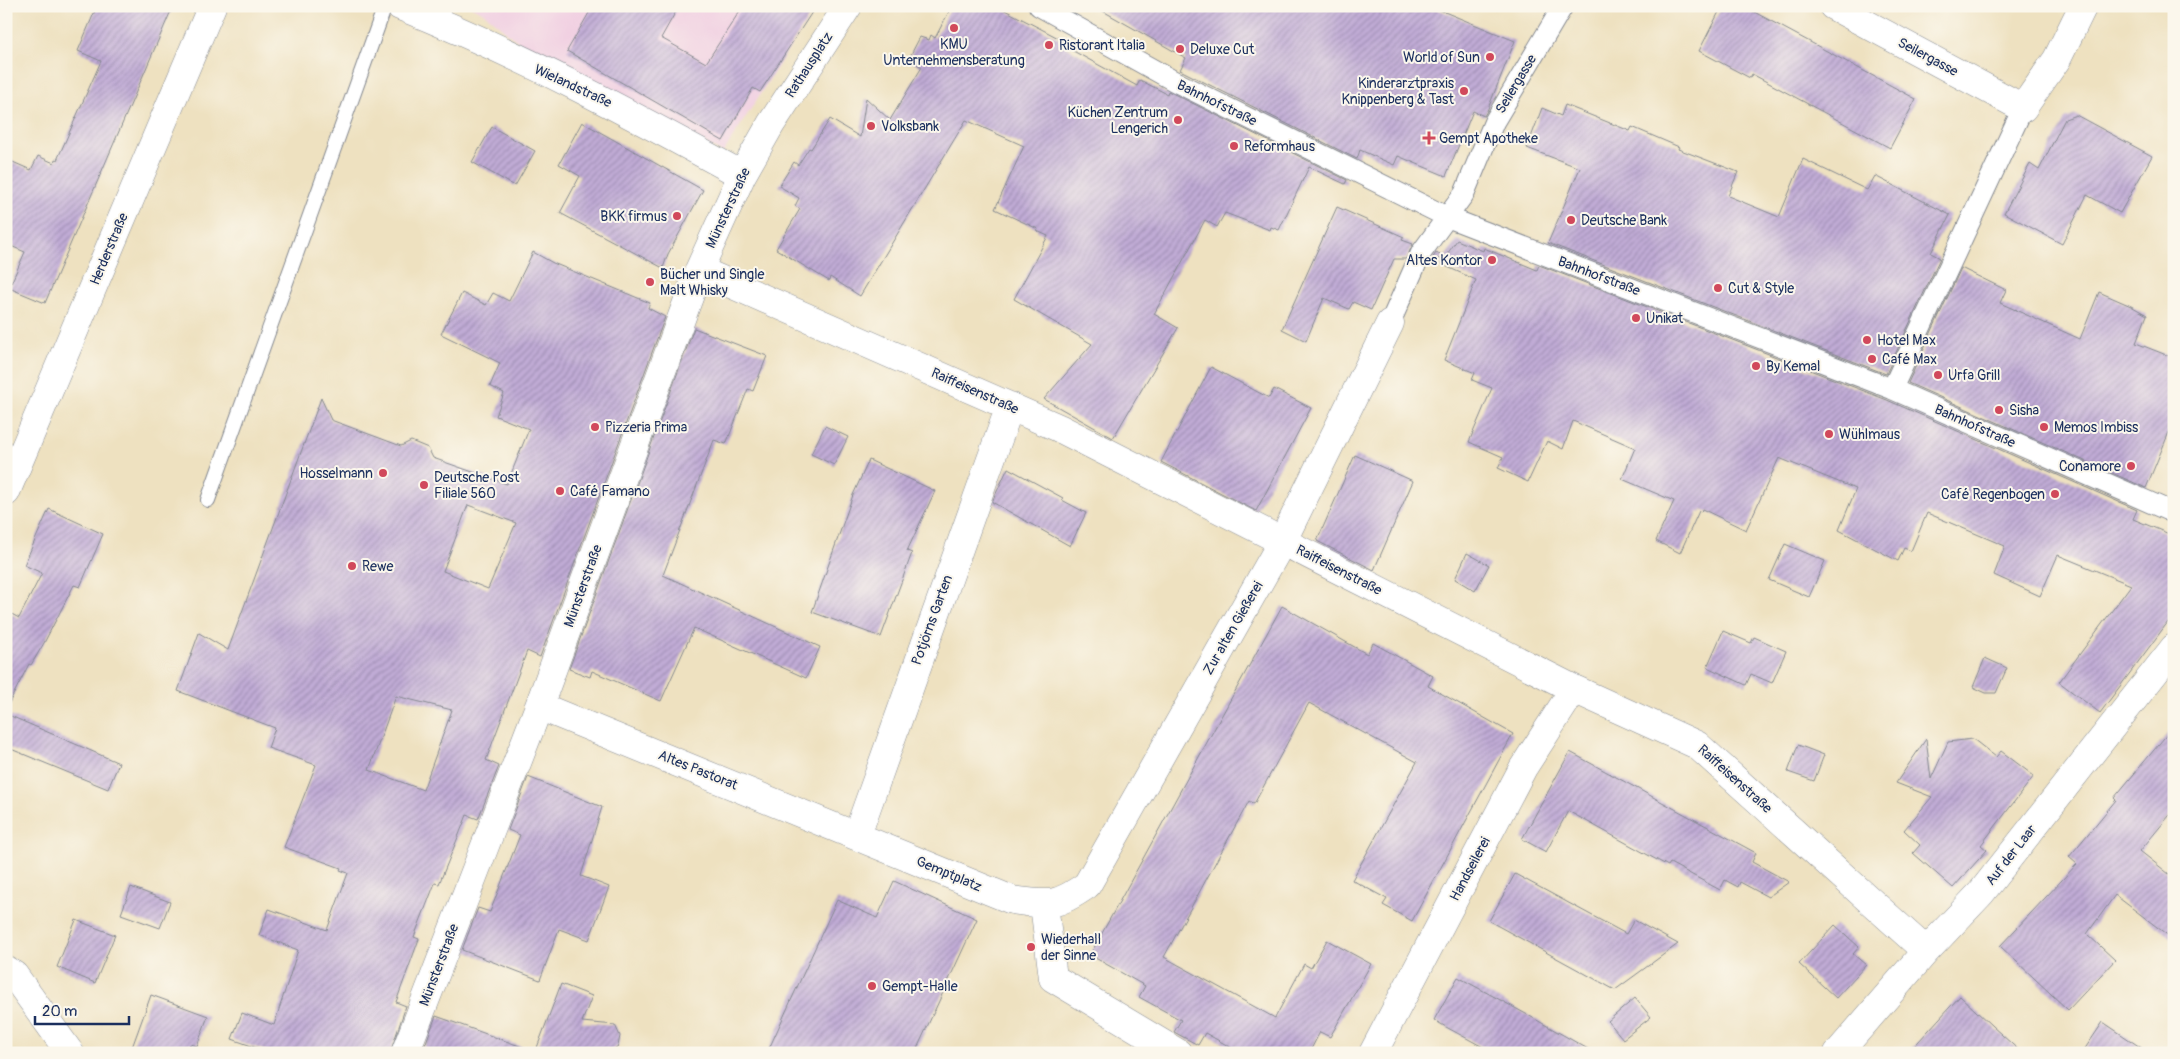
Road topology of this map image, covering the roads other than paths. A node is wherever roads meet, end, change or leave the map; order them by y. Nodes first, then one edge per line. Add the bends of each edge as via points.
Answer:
1 (212, 6) edge
2 (385, 6) edge
3 (400, 6) edge
4 (848, 6) edge
5 (1039, 6) edge
6 (1563, 6) edge
7 (1833, 6) edge
8 (2083, 6) edge
9 (2023, 108) junction
10 (771, 124) joint
11 (742, 175) junction
12 (1447, 217) junction
13 (699, 270) junction
14 (1390, 323) joint
15 (1892, 389) junction
16 (1010, 406) junction
17 (6, 492) edge
18 (208, 500) dead end
19 (2174, 513) edge
20 (1282, 542) junction
21 (2174, 648) edge
22 (1574, 689) junction
23 (538, 706) junction
24 (857, 835) junction
25 (1044, 904) junction
26 (1926, 950) junction
27 (6, 970) edge
28 (70, 1053) edge
29 (405, 1053) edge
30 (1178, 1053) edge
31 (1373, 1053) edge
32 (1838, 1053) edge

1 - 17 street, Herderstraße
2 - 18 lane
3 - 11 street, Wielandstraße via 616,106
4 - 10 street, Rathausplatz
5 - 12 street, Bahnhofstraße via 1174,81
6 - 12 street, Seilergasse via 1494,122 1464,194
7 - 9 street, Seilergasse
8 - 9 street via 2057,59
9 - 15 street
10 - 11 street, Münsterstraße
11 - 13 street, Münsterstraße
12 - 14 street, Seilergasse via 1421,254
12 - 15 street, Bahnhofstraße
13 - 16 street, Raiffeisenstraße
13 - 23 street, Münsterstraße
14 - 20 street, Zur alten Gießerei
15 - 19 street, Bahnhofstraße
16 - 20 street, Raiffeisenstraße
16 - 24 street, Potjörns Garten
20 - 22 street, Raiffeisenstraße
20 - 25 street, Zur alten Gießerei via 1087,885 1066,900
21 - 26 street, Auf der Laar via 1981,893
22 - 26 street, Raiffeisenstraße via 1697,744
22 - 31 street, Handseilerei via 1523,768
23 - 24 street, Altes Pastorat
23 - 29 street, Münsterstraße
24 - 25 street, Gemptplatz via 1012,900
25 - 30 street via 1053,978
26 - 32 street, Auf der Laar
27 - 28 street via 14,975

